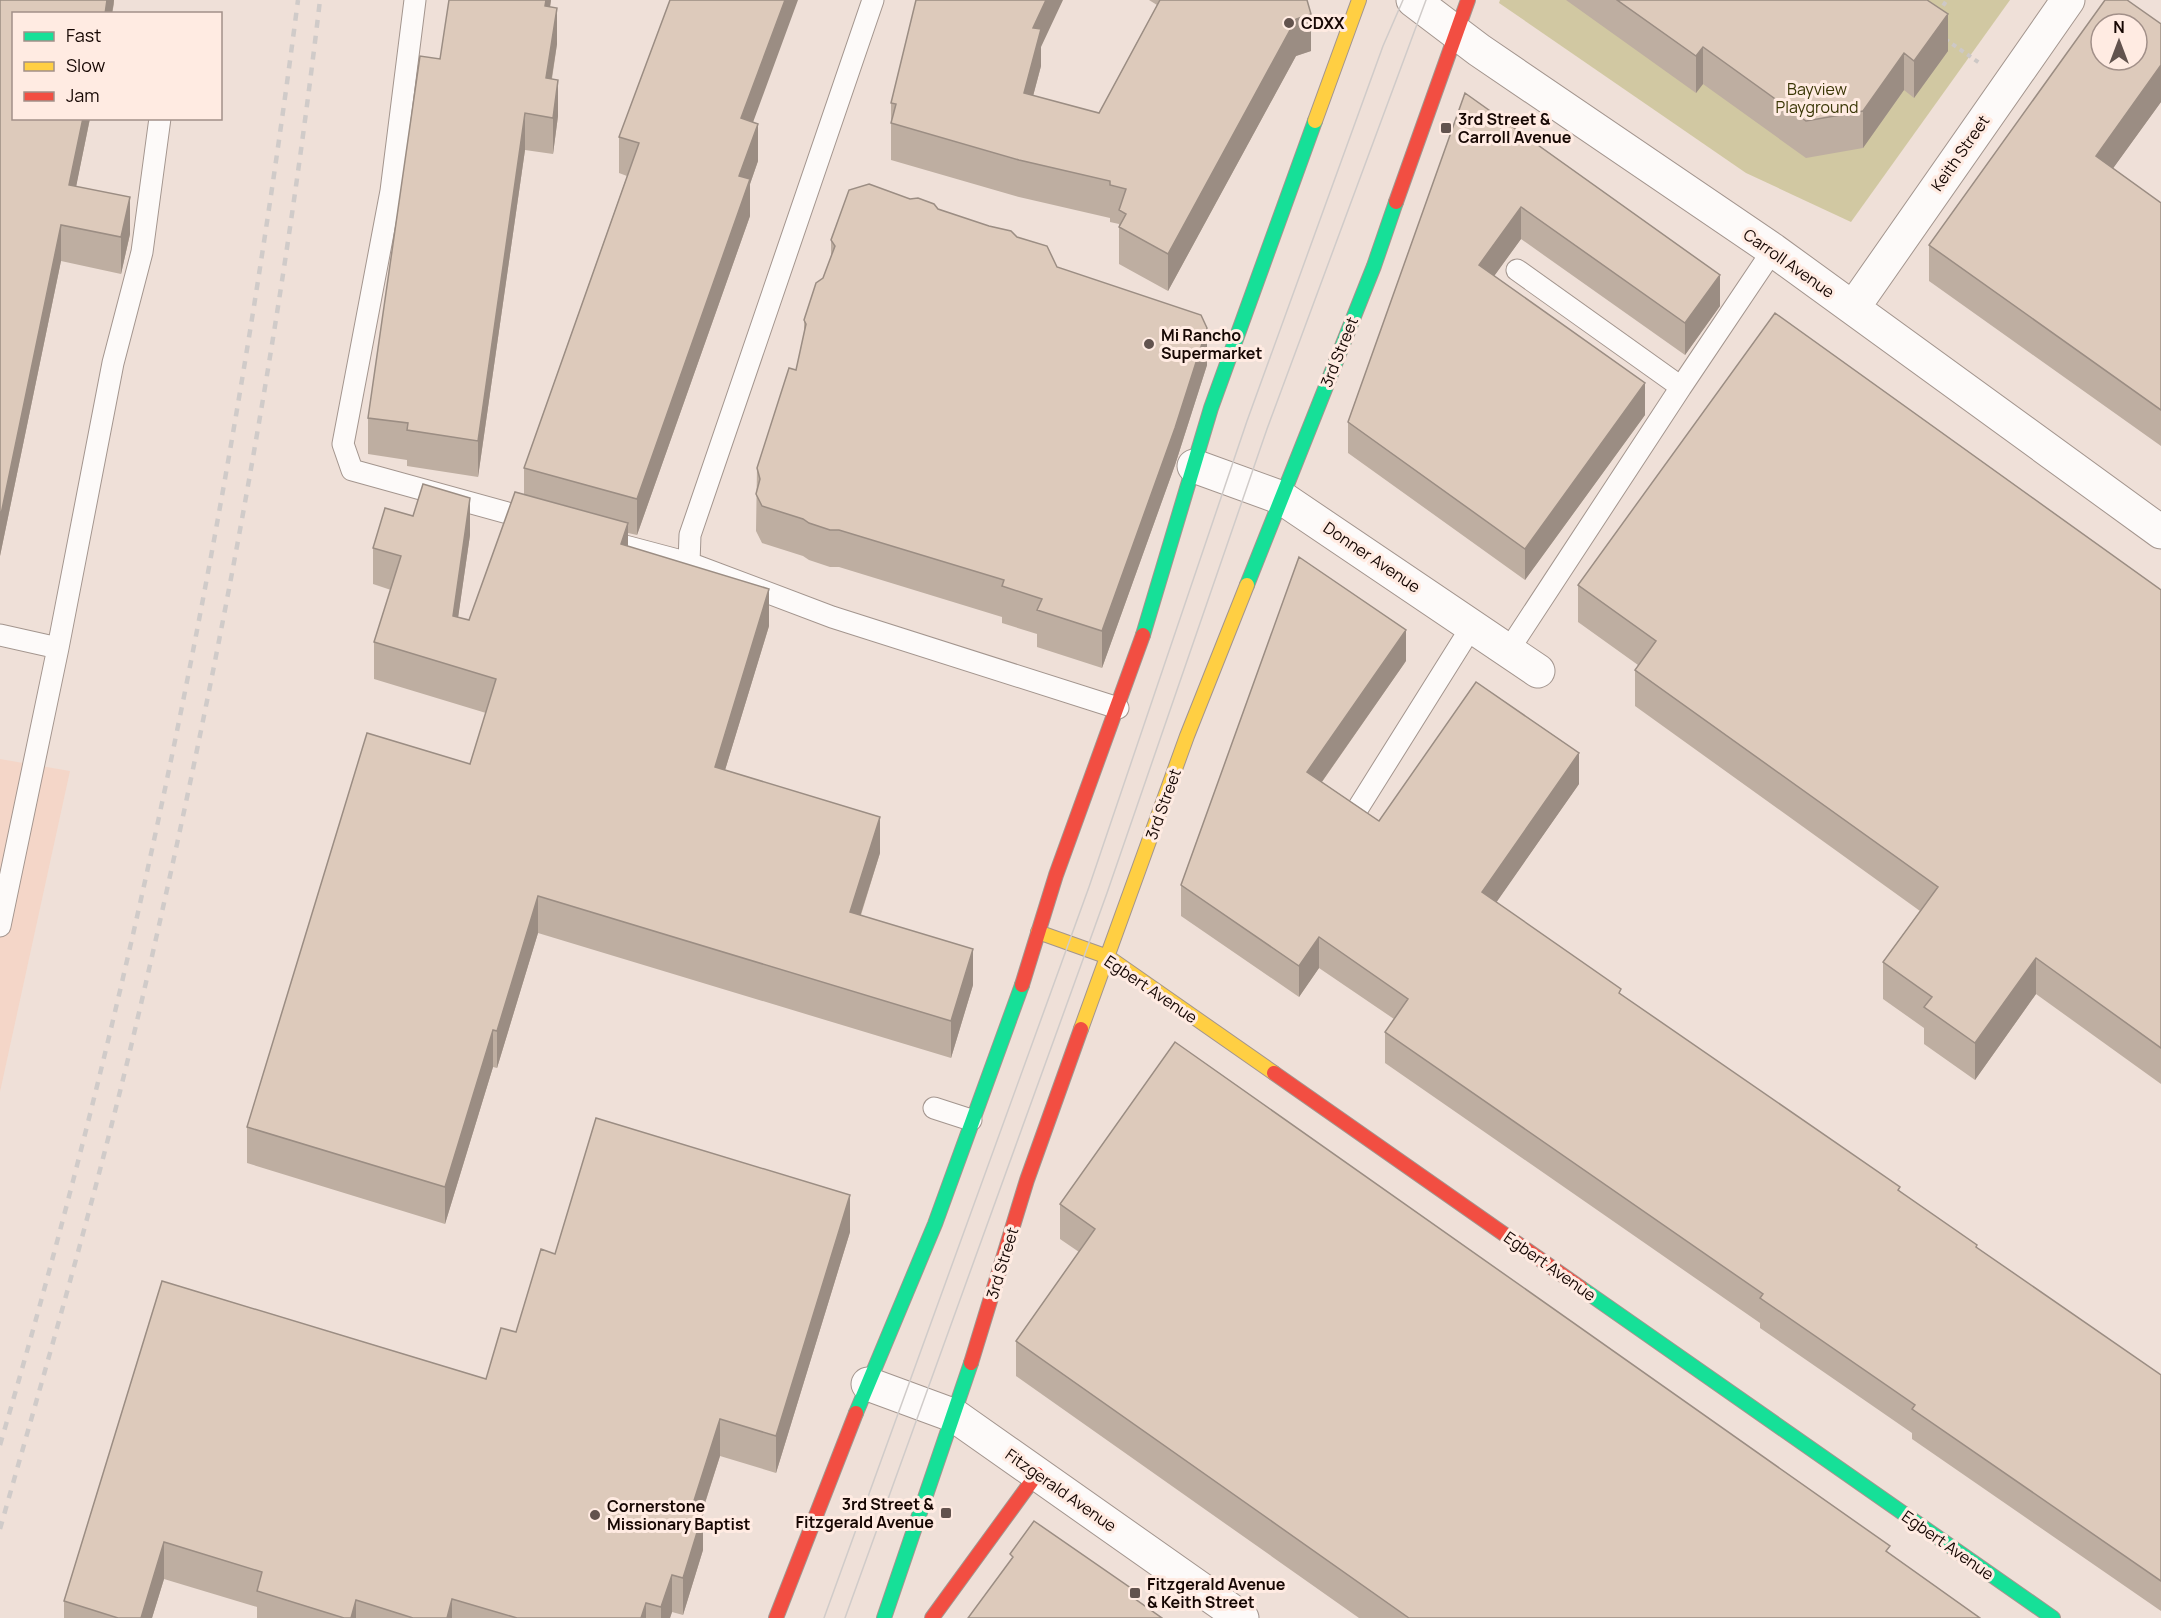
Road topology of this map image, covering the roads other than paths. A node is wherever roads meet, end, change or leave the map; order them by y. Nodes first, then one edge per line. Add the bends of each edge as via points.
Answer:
1 (415, 0) edge
2 (873, 0) edge
3 (1359, 0) edge
4 (1413, 0) edge
5 (1468, 0) edge
6 (2068, 0) edge
7 (1456, 32) junction
8 (160, 120) edge
9 (1773, 250) junction
10 (1517, 270) dead end
11 (1853, 308) junction
12 (1681, 387) junction
13 (1194, 466) junction
14 (1282, 498) junction
15 (554, 526) edge
16 (2161, 532) edge
17 (588, 536) edge
18 (689, 563) junction
19 (1472, 626) junction
20 (0, 635) edge
21 (58, 648) junction
22 (1508, 651) junction
23 (1538, 671) dead end
24 (1118, 708) junction
25 (1353, 816) edge
26 (0, 926) edge
27 (1038, 932) junction
28 (1108, 957) junction
29 (934, 1108) dead end
30 (971, 1120) junction
31 (868, 1384) junction
32 (955, 1416) junction
33 (1037, 1474) junction
34 (776, 1618) edge
35 (884, 1618) edge
36 (932, 1618) edge
37 (1242, 1618) edge
38 (2053, 1618) edge

1 - 15 lane via 391,190 343,444 352,470
2 - 18 lane via 690,535
3 - 13 main road via 1215,397
4 - 7 street, Carroll Avenue
5 - 7 main road, 3rd Street
6 - 11 street, Keith Street
7 - 9 street, Carroll Avenue
7 - 14 main road, 3rd Street via 1374,266
8 - 21 lane via 142,252 113,363
9 - 11 street, Carroll Avenue
9 - 12 lane
10 - 12 lane
11 - 16 street, Carroll Avenue
12 - 22 lane
13 - 14 street, Donner Avenue
13 - 24 main road
14 - 19 street, Donner Avenue
14 - 28 main road, 3rd Street via 1188,736
17 - 18 lane
18 - 24 lane via 832,616
19 - 22 street, Donner Avenue
19 - 25 lane
20 - 21 lane
21 - 26 lane
22 - 23 street, Donner Avenue
24 - 27 main road
27 - 28 main road, Egbert Avenue
27 - 30 main road
28 - 32 main road, 3rd Street via 1028,1180
28 - 38 main road, Egbert Avenue
29 - 30 lane
30 - 31 main road via 935,1224
31 - 32 street, Fitzgerald Avenue
31 - 34 main road
32 - 33 street, Fitzgerald Avenue
32 - 35 main road, 3rd Street
33 - 36 main road
33 - 37 street, Fitzgerald Avenue

